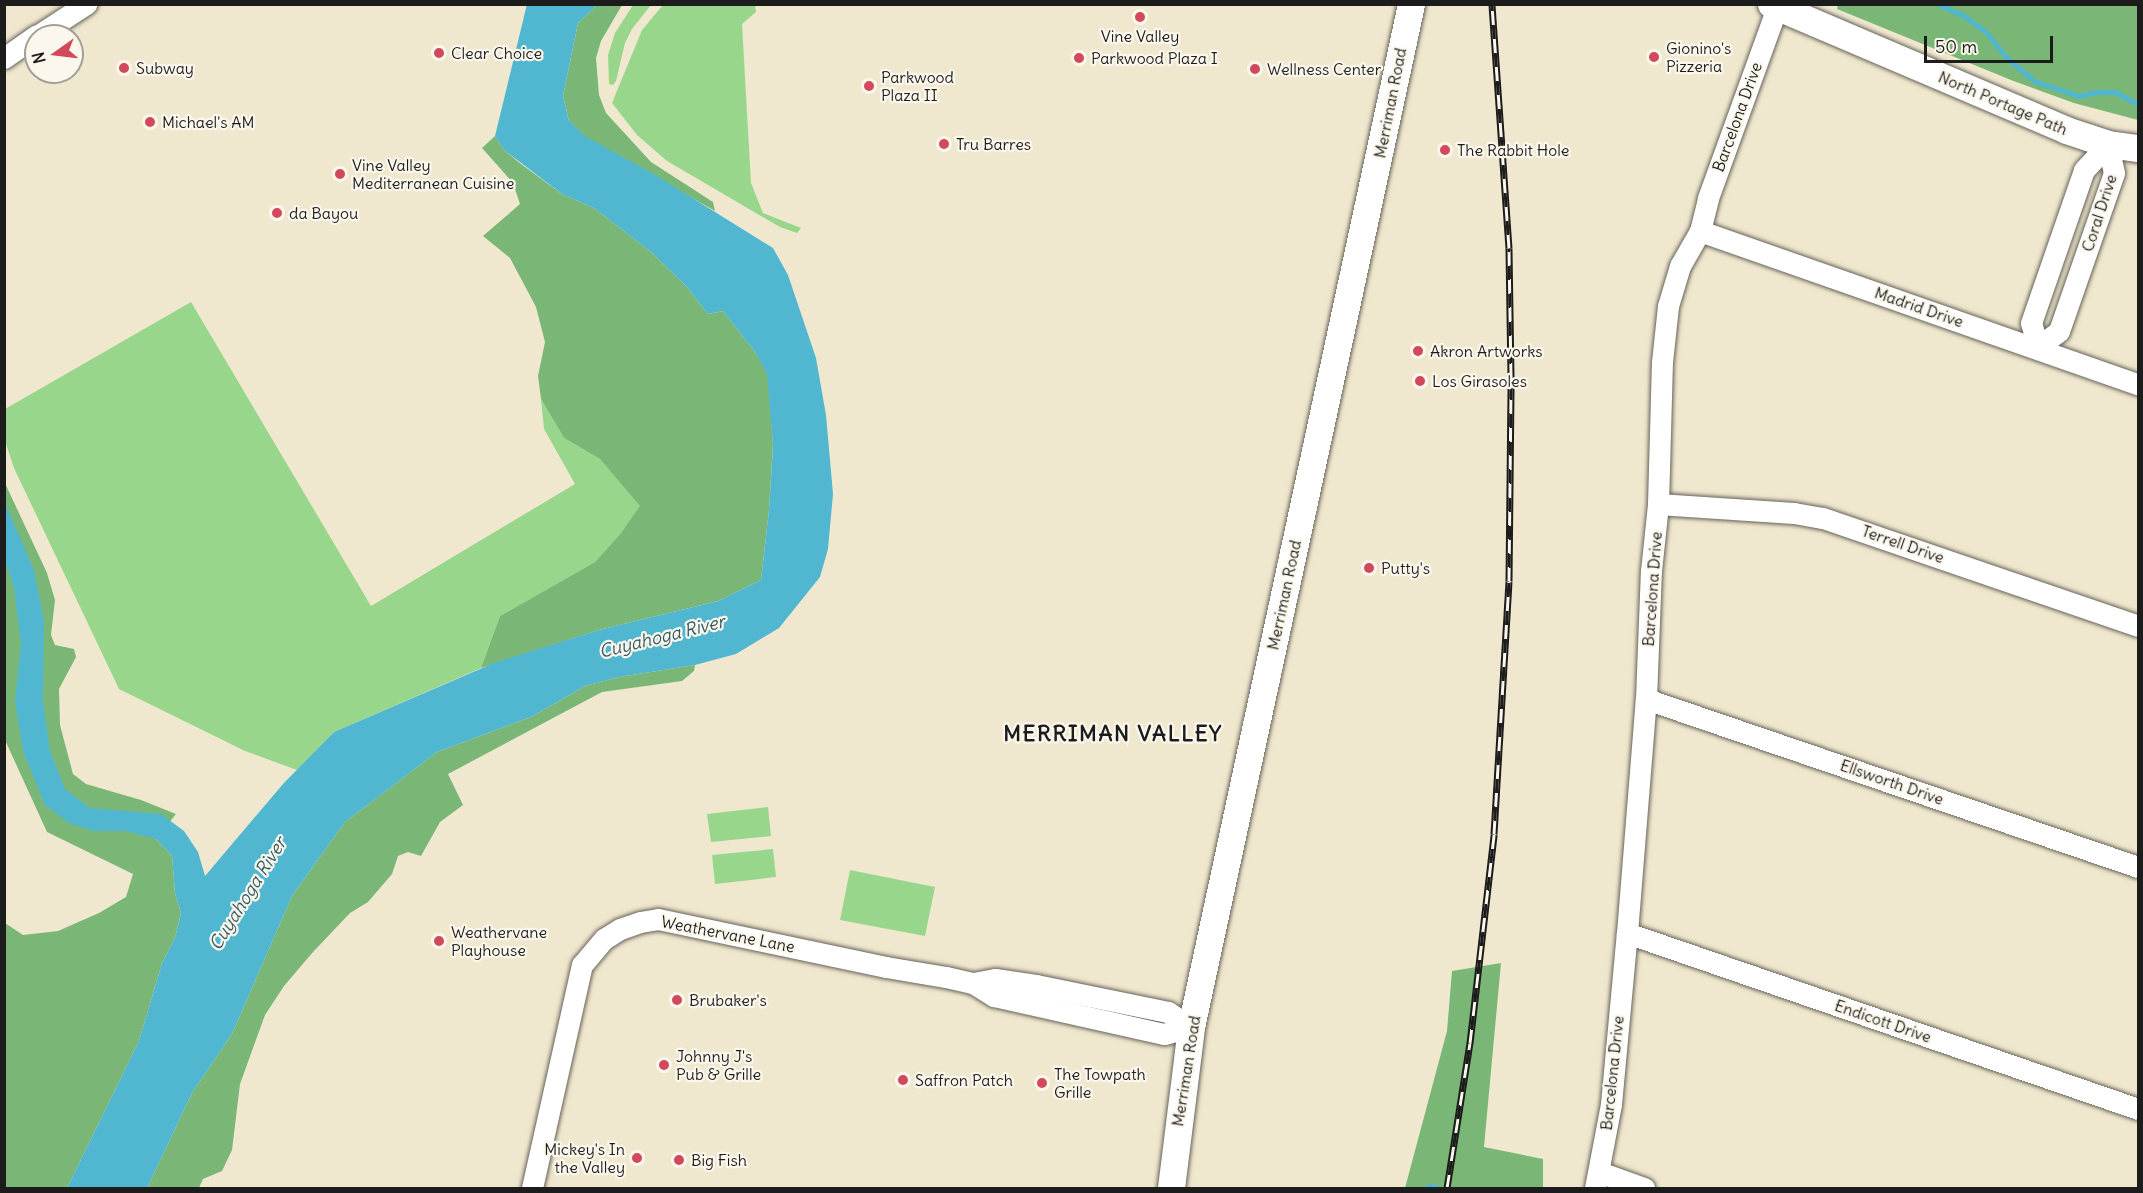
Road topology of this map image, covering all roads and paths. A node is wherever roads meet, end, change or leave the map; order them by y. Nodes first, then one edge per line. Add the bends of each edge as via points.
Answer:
1 (86, 4) edge
2 (1774, 6) edge
3 (1409, 7) edge
4 (55, 24) edge
5 (24, 44) edge
6 (4, 58) edge
7 (2108, 144) junction
8 (2139, 148) edge
9 (1700, 231) junction
10 (2038, 347) junction
11 (2139, 384) edge
12 (1658, 504) junction
13 (2139, 626) edge
14 (1646, 699) junction
15 (2139, 867) edge
16 (1627, 933) junction
17 (1191, 1027) junction
18 (2139, 1109) edge
19 (1597, 1180) edge
20 (532, 1188) edge
21 (1171, 1188) edge
22 (1644, 1188) edge

1 - 4 street
2 - 7 main road, North Portage Path via 2066,130
2 - 9 street, Barcelona Drive
3 - 17 main road, Merriman Road
5 - 6 street
7 - 8 main road, North Portage Path
7 - 10 street, Coral Drive via 2084,170 2031,323
7 - 10 street, Coral Drive via 2114,173 2059,331
9 - 10 street, Madrid Drive
9 - 12 street, Barcelona Drive via 1680,266 1668,306 1662,362
10 - 11 street, Madrid Drive
12 - 13 street, Terrell Drive via 1823,518
12 - 14 street, Barcelona Drive
14 - 15 street, Ellsworth Drive
14 - 16 street, Barcelona Drive
16 - 18 street, Endicott Drive
16 - 19 street, Barcelona Drive via 1611,1104
17 - 20 street, Weathervane Lane via 1164,1034 1087,1006 1022,992 994,996 973,983 658,919 620,929 604,939 582,965
17 - 21 main road, Merriman Road
19 - 22 street

